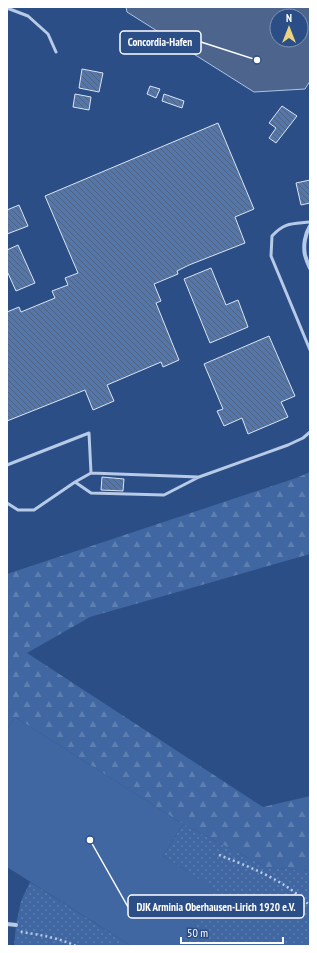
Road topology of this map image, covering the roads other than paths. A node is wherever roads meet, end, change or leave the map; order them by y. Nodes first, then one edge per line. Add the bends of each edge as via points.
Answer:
1 (7, 8) edge
2 (56, 52) dead end
3 (310, 222) edge
4 (310, 226) edge
5 (310, 268) edge
6 (310, 350) edge
7 (310, 432) edge
8 (7, 465) edge
9 (91, 473) junction
10 (199, 477) junction
11 (75, 482) junction
12 (7, 503) edge
13 (7, 924) edge
14 (16, 925) road end

1 - 2 lane via 28,16 48,34
3 - 6 lane via 280,228 272,236 271,256
4 - 5 street via 304,246
7 - 10 lane via 288,445
8 - 9 lane via 89,433
9 - 10 lane
9 - 11 lane
10 - 11 lane via 164,495 91,493
11 - 12 lane via 34,510 18,510
13 - 14 street

